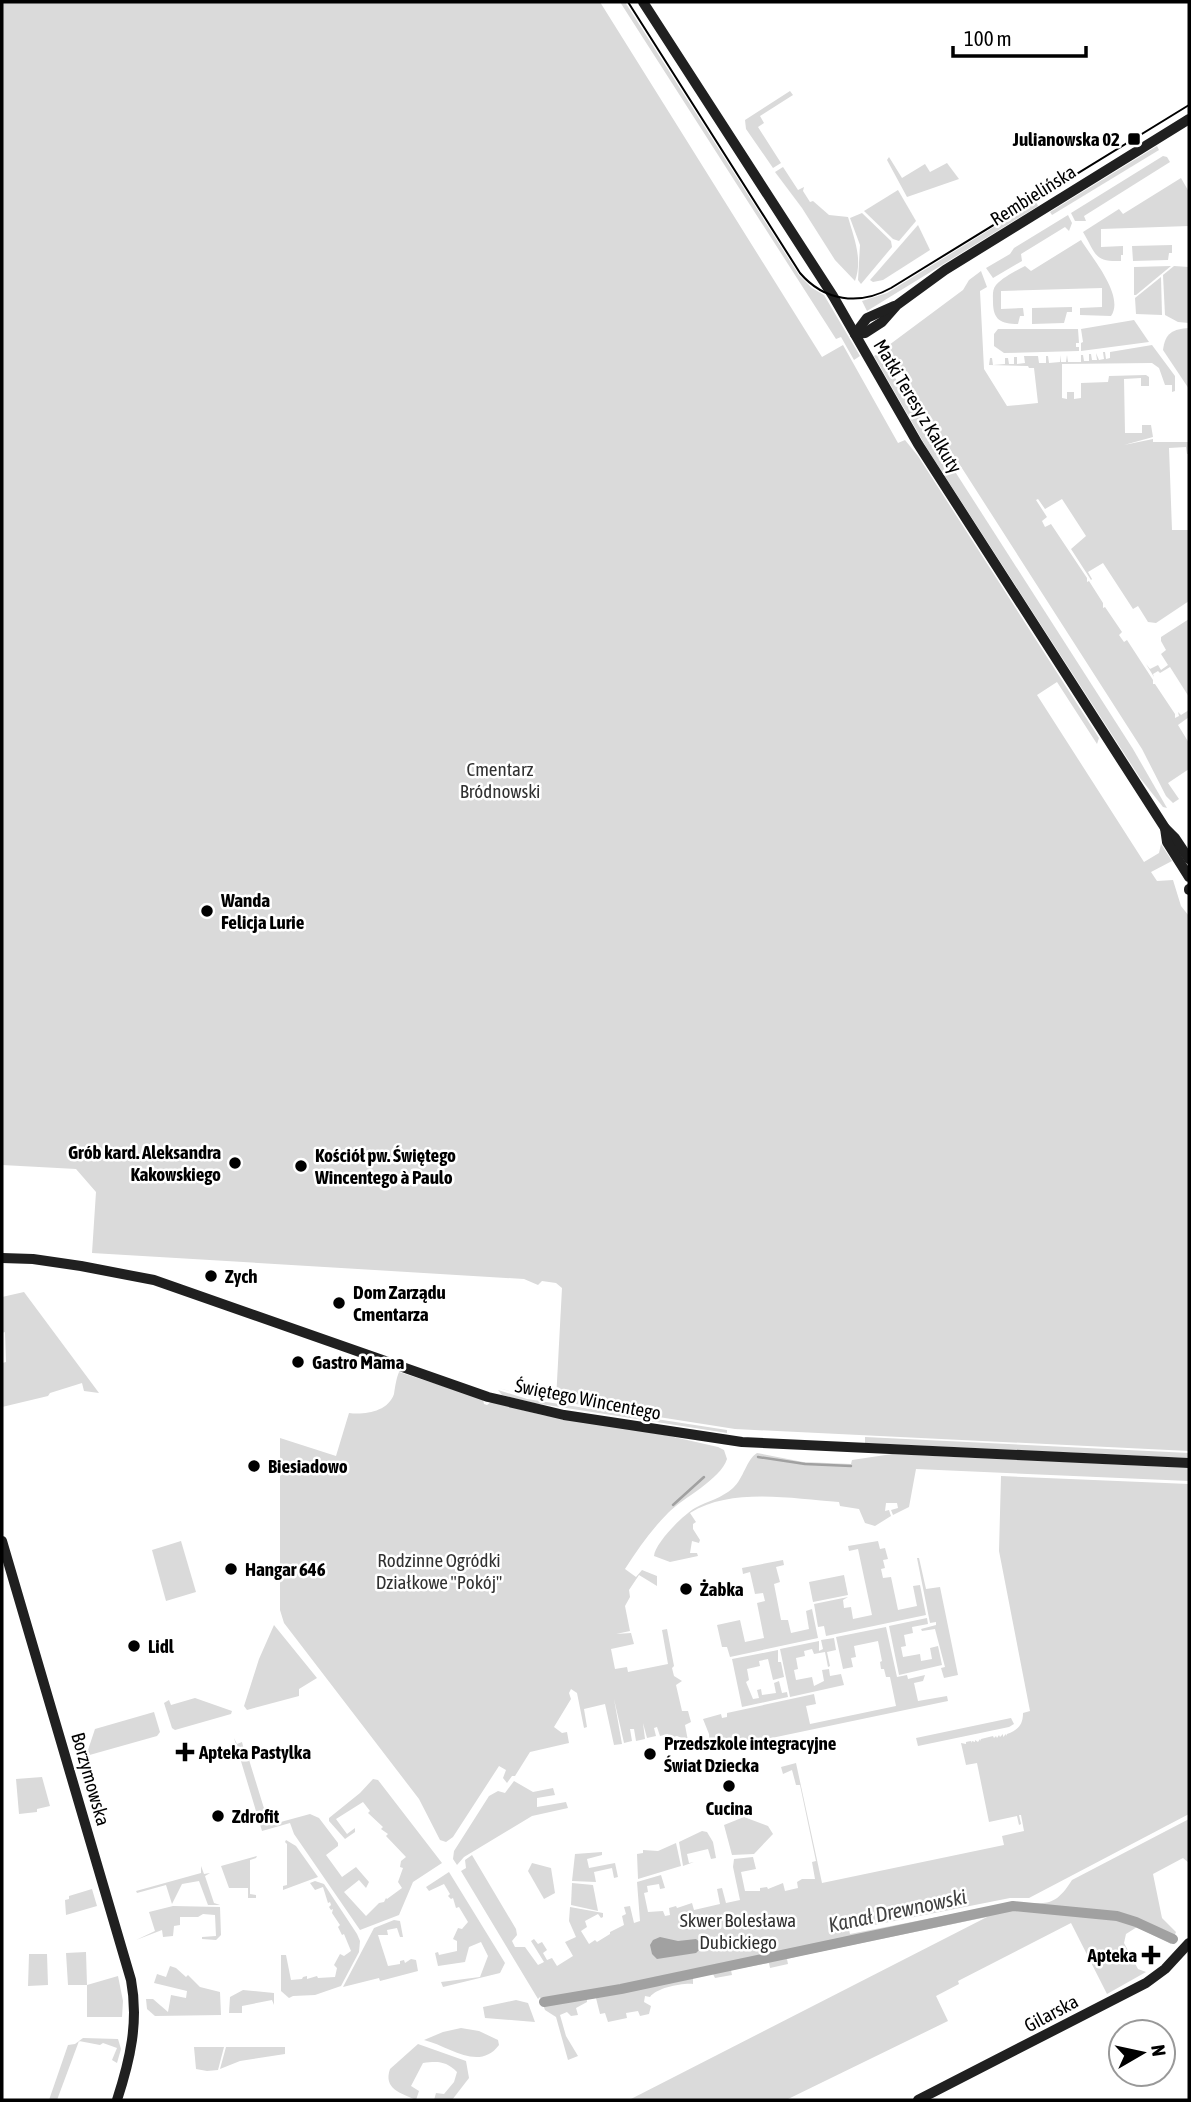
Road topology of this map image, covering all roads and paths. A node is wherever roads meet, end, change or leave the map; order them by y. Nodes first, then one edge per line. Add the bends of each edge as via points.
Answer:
1 (643, 2) edge
2 (1189, 119) edge
3 (855, 334) junction
4 (1164, 828) junction
5 (1189, 859) edge
6 (1189, 877) edge
7 (2, 1258) edge
8 (1189, 1463) edge
9 (2, 1541) edge
10 (1189, 1943) edge
11 (117, 2100) edge
12 (918, 2100) edge

1 - 3 street, Matki Teresy z Kalkuty
2 - 3 street, Rembielińska via 945,270 897,305 867,318
3 - 4 street, Matki Teresy z Kalkuty via 918,444
4 - 5 street, Matki Teresy z Kalkuty
4 - 6 street, Matki Teresy z Kalkuty via 1167,842
7 - 8 street, Świętego Wincentego via 154,1280 488,1397 564,1415 741,1442
9 - 11 street, Borzymowska via 133,1991 130,2062
10 - 12 street, Gilarska via 1146,1983

